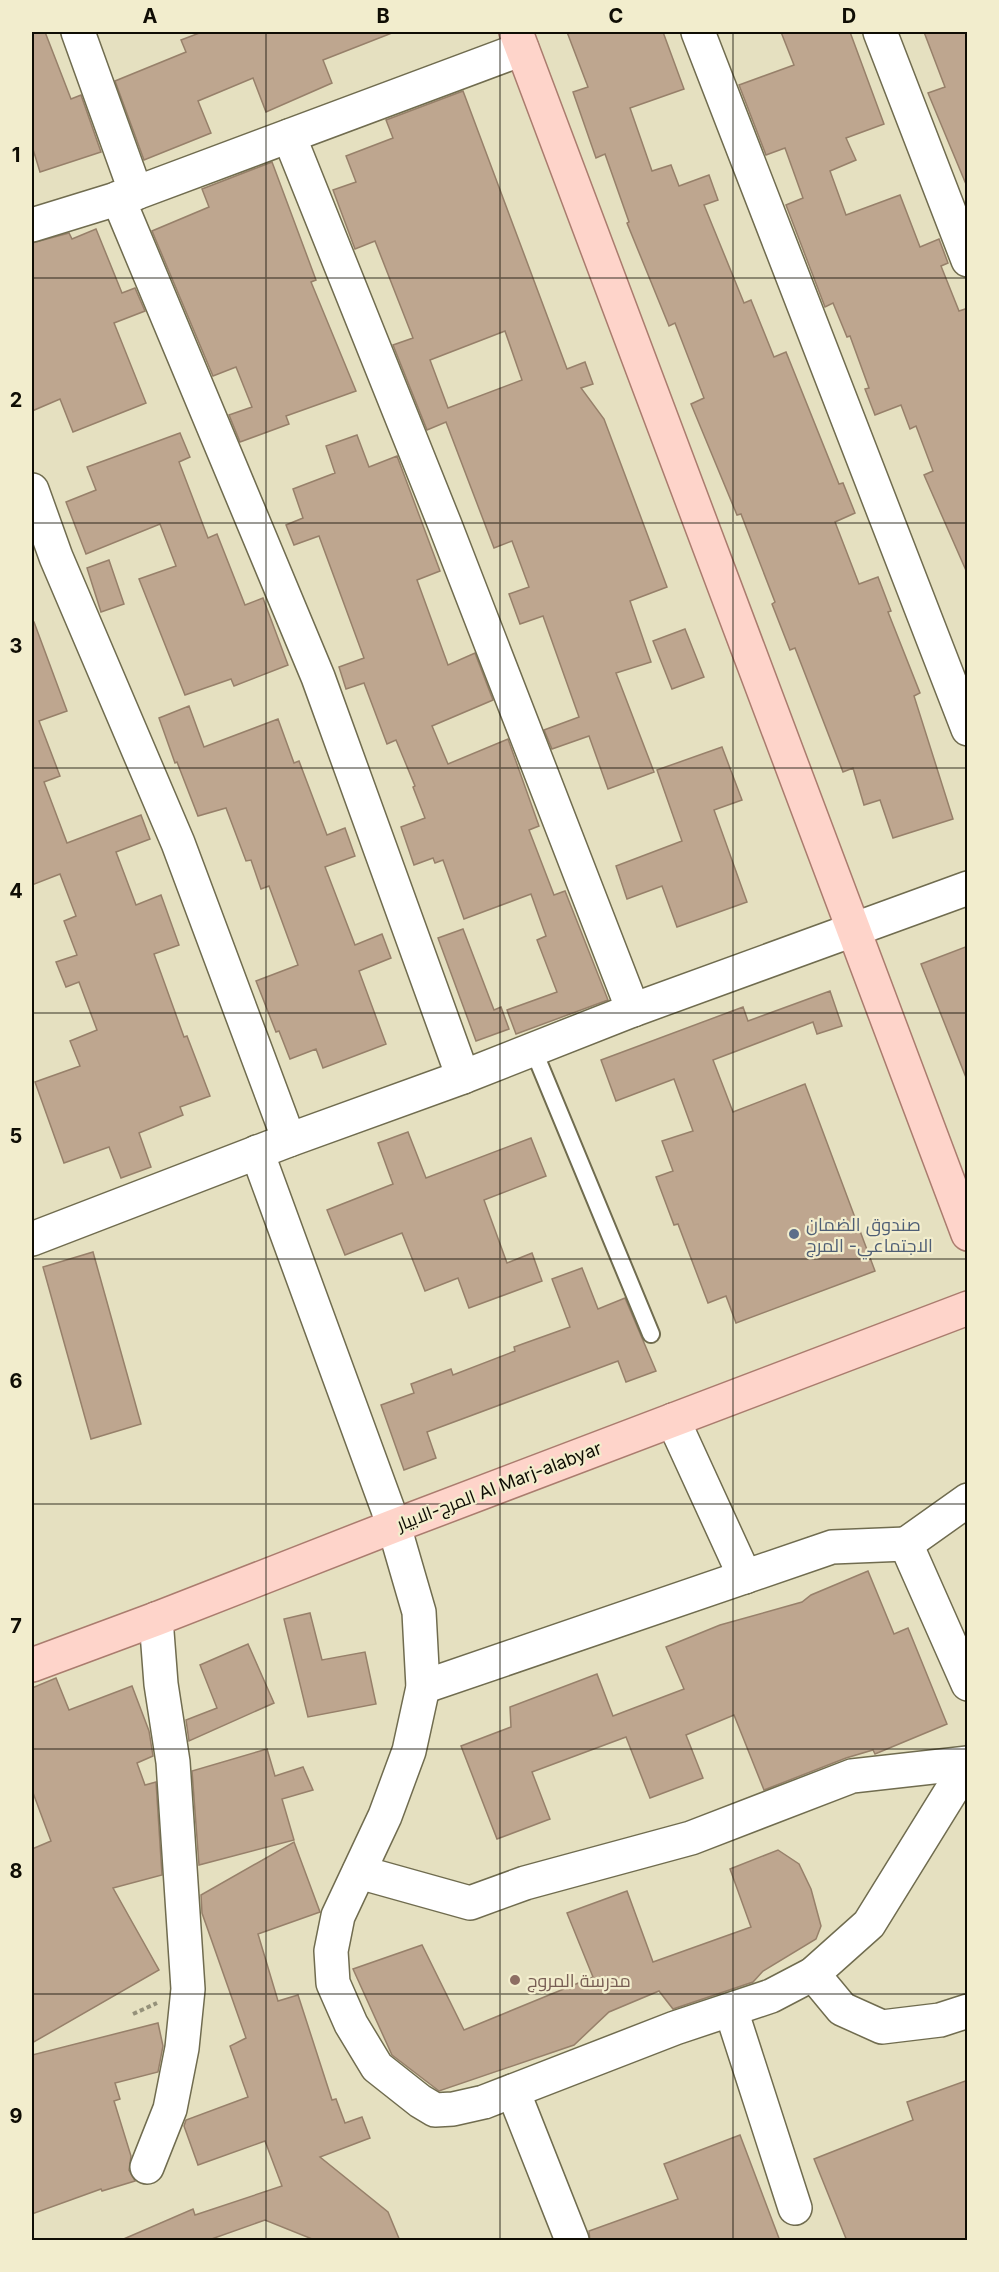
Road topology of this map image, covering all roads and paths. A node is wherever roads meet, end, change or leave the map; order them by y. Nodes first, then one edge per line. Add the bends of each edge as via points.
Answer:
1 (78, 32) edge
2 (698, 32) edge
3 (880, 32) edge
4 (519, 40) edge
5 (289, 136) junction
6 (127, 196) junction
7 (960, 221) edge
8 (32, 225) edge
9 (968, 260) edge
10 (32, 490) edge
11 (44, 562) edge
12 (968, 729) edge
13 (968, 888) edge
14 (854, 928) junction
15 (633, 1010) junction
16 (533, 1049) junction
17 (463, 1077) junction
18 (289, 1140) junction
19 (257, 1152) junction
20 (968, 1234) edge
21 (32, 1239) edge
22 (968, 1308) edge
23 (651, 1334) dead end
24 (673, 1420) junction
25 (968, 1500) edge
26 (394, 1526) junction
27 (906, 1544) junction
28 (745, 1577) junction
29 (156, 1619) junction
30 (32, 1665) edge
31 (968, 1684) edge
32 (423, 1687) junction
33 (968, 1763) edge
34 (359, 1872) junction
35 (813, 1974) junction
36 (731, 2010) junction
37 (968, 2011) edge
38 (513, 2091) junction
39 (147, 2166) dead end
40 (795, 2208) dead end
41 (572, 2241) edge

1 - 6 street
2 - 12 street
3 - 7 street
4 - 5 street
4 - 14 main road
5 - 6 street
5 - 15 street
6 - 8 street
6 - 17 street via 318,677
7 - 9 street
10 - 11 street
11 - 18 street via 178,843
13 - 14 street
14 - 15 street
14 - 20 main road
15 - 16 street
16 - 17 street
16 - 23 lane
17 - 18 street
18 - 19 street
19 - 21 street
19 - 26 street
22 - 24 main road, المرج-الابيار Al Marj-alabyar
24 - 26 main road, المرج-الابيار Al Marj-alabyar
24 - 28 street
25 - 27 street
26 - 29 main road, المرج-الابيار Al Marj-alabyar
26 - 32 street via 419,1612
27 - 28 street via 832,1547
27 - 31 street
28 - 32 street
29 - 30 main road, المرج-الابيار Al Marj-alabyar
29 - 39 street via 173,1762 188,1989 170,2109
32 - 34 street via 409,1751
33 - 34 street via 852,1776 691,1838 525,1883 470,1903
33 - 35 street via 869,1924
34 - 38 street via 338,1916 331,1951 333,1983 351,2024 377,2067 435,2110 463,2107
35 - 36 street via 771,1996
35 - 37 street via 842,2009 882,2027 940,2020
36 - 38 street
36 - 40 street
38 - 41 street

